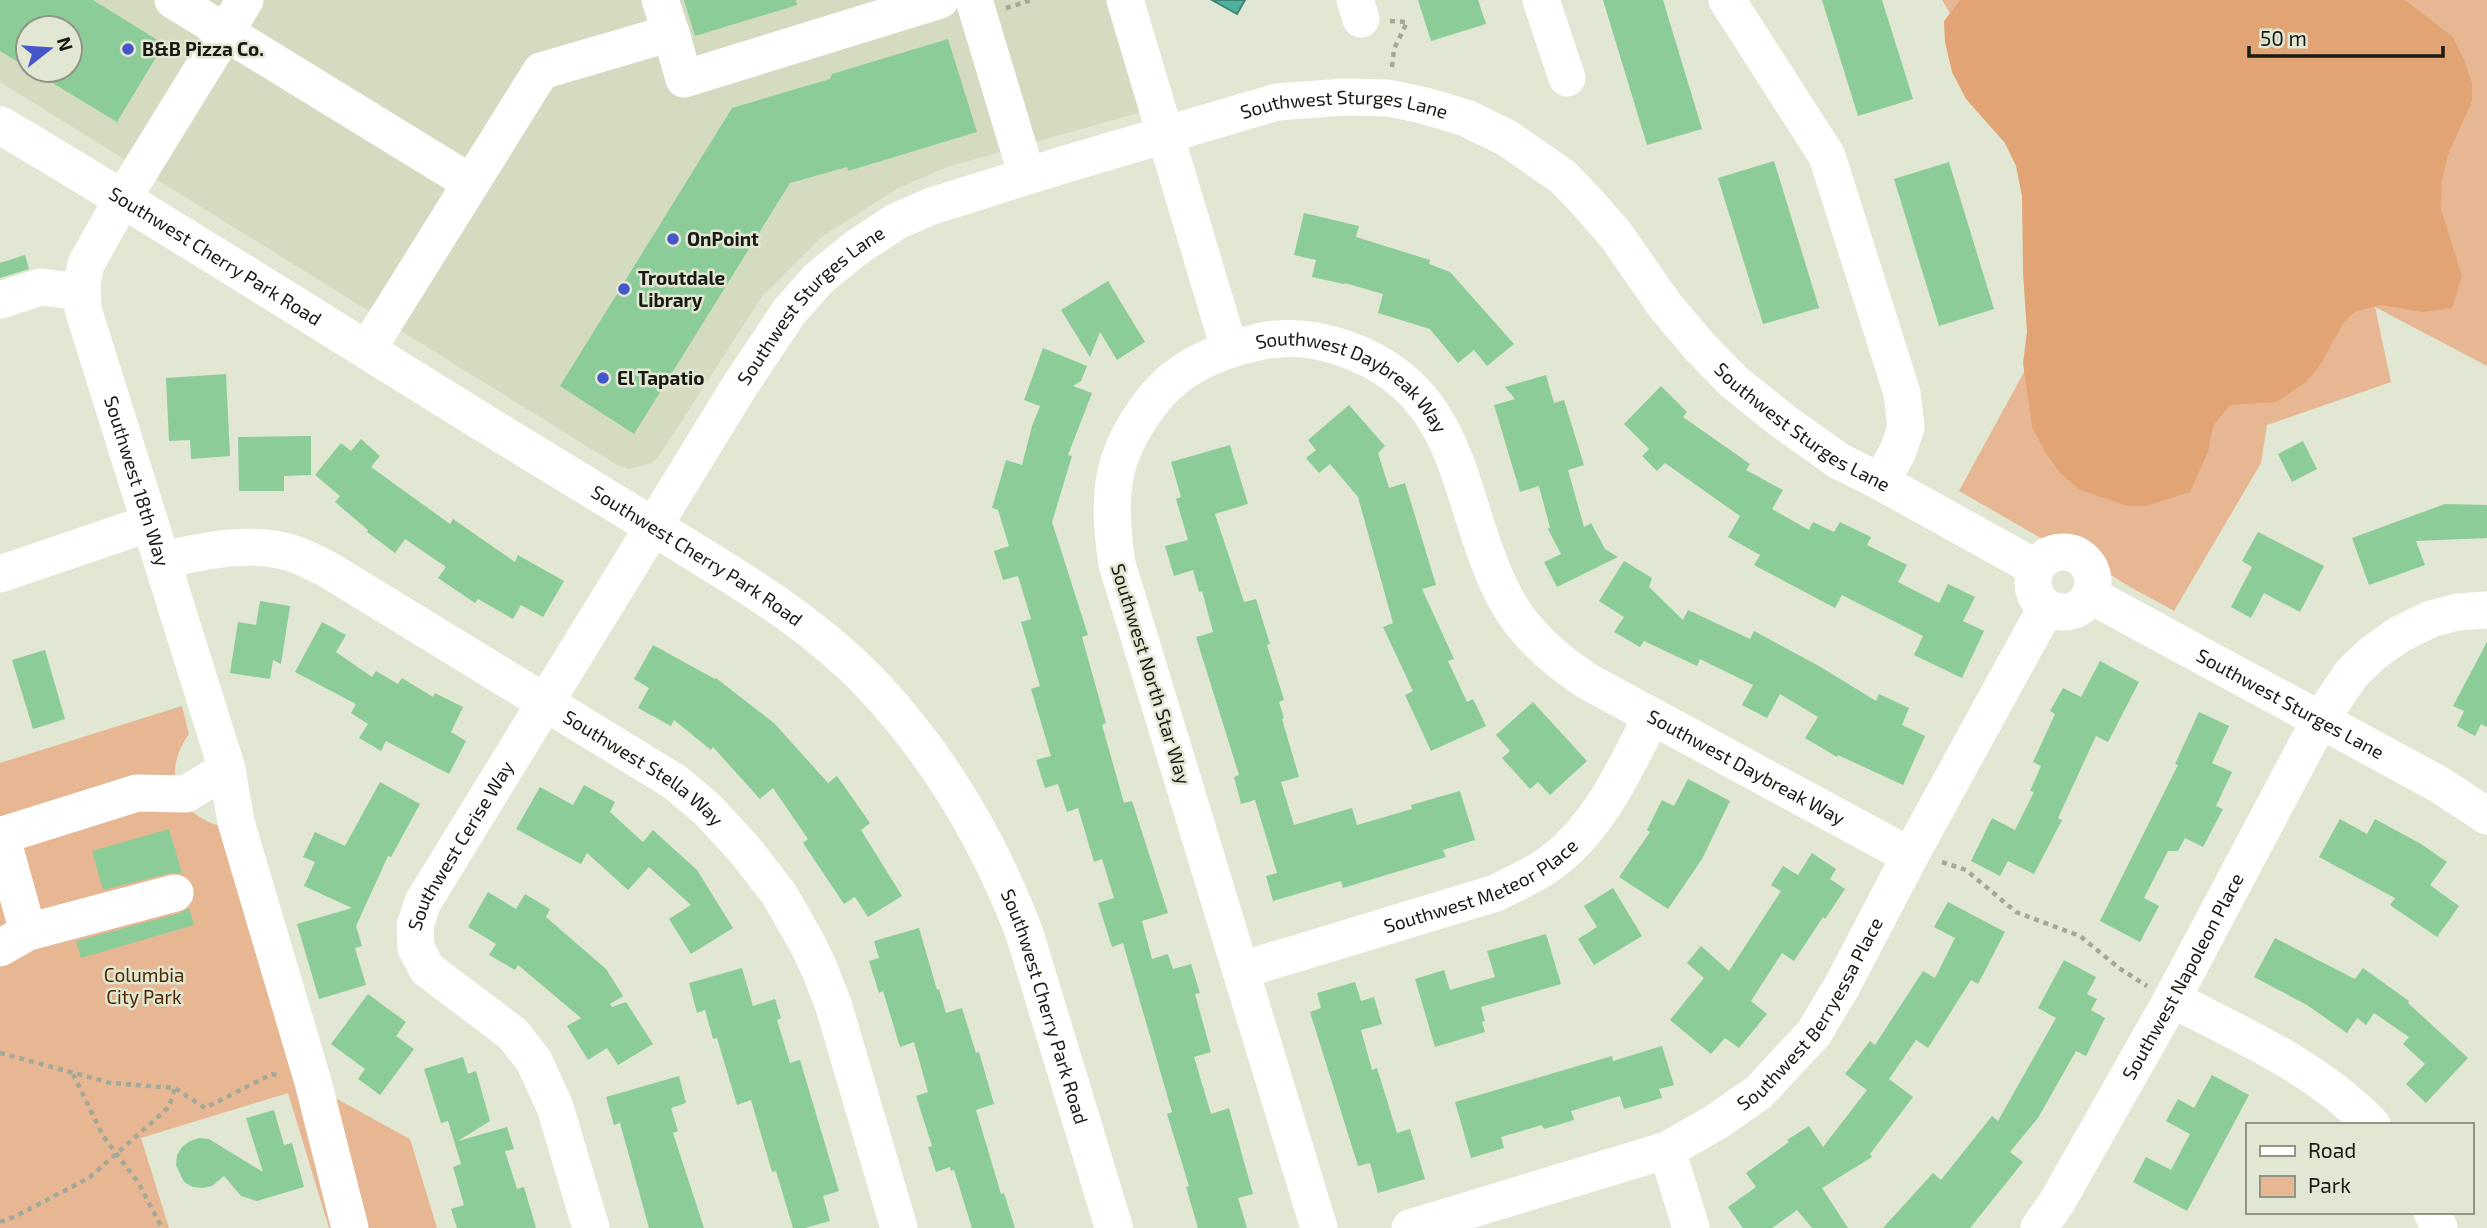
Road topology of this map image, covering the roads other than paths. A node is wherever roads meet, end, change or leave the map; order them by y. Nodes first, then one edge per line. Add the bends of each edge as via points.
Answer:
1 (173, 0) edge
2 (245, 0) edge
3 (940, 0) edge
4 (974, 0) edge
5 (1125, 0) edge
6 (1541, 0) edge
7 (1727, 0) edge
8 (665, 17) edge
9 (225, 32) junction
10 (1567, 78) dead end
11 (0, 125) edge
12 (1165, 136) junction
13 (1027, 176) junction
14 (471, 183) junction
15 (123, 198) junction
16 (82, 292) junction
17 (0, 300) edge
18 (1229, 348) junction
19 (367, 350) junction
20 (1881, 482) junction
21 (150, 523) junction
22 (654, 527) junction
23 (162, 560) junction
24 (2036, 568) junction
25 (0, 574) edge
26 (2090, 595) junction
27 (2046, 608) junction
28 (2487, 610) edge
29 (543, 702) junction
30 (1652, 716) junction
31 (2320, 720) junction
32 (227, 769) junction
33 (2487, 816) edge
34 (1, 835) edge
35 (1910, 856) junction
36 (175, 893) dead end
37 (14, 940) edge
38 (1242, 970) junction
39 (2172, 999) junction
40 (2370, 1123) edge
41 (1667, 1150) junction
42 (350, 1228) edge
43 (591, 1228) edge
44 (900, 1228) edge
45 (1114, 1228) edge
46 (1319, 1228) edge
47 (1410, 1228) edge
48 (1691, 1228) edge
49 (2039, 1228) edge

1 - 9 street
2 - 9 street, Southwest 18th Way
3 - 8 street via 684,79
4 - 13 street
5 - 12 street
6 - 10 street
7 - 20 street via 1827,156 1840,195 1902,393 1906,427
8 - 14 street via 541,72
9 - 14 street
9 - 15 street, Southwest 18th Way
11 - 15 main road, Southwest Cherry Park Road
12 - 13 street, Southwest Sturges Lane
12 - 18 street
12 - 20 street, Southwest Sturges Lane via 1277,102 1331,98 1388,98 1466,118 1507,138 1563,177 1615,234 1666,307 1734,382 1839,461
13 - 22 street, Southwest Sturges Lane via 897,221 818,279 789,312 739,387
14 - 19 street
15 - 16 street, Southwest 18th Way via 86,264
15 - 19 main road, Southwest Cherry Park Road
16 - 17 street via 41,287
16 - 21 street, Southwest 18th Way via 83,309
18 - 30 street, Southwest Daybreak Way via 1268,340 1327,342 1380,365 1413,391 1448,441 1483,547 1509,606 1561,663
18 - 38 street, Southwest North Star Way via 1199,360 1175,378 1136,423 1120,452 1112,493 1112,529 1117,564
19 - 22 main road, Southwest Cherry Park Road
20 - 24 street, Southwest Sturges Lane
21 - 23 street, Southwest 18th Way
21 - 25 street
22 - 29 street, Southwest Cerise Way
22 - 45 main road, Southwest Cherry Park Road via 777,603 819,636 875,688 928,751 987,848 1024,932
23 - 29 street, Southwest Stella Way via 236,547 296,554
23 - 32 street, Southwest 18th Way
24 - 26 street via 2054,553 2075,554 2091,572
24 - 27 street via 2032,583
26 - 27 street via 2074,610
26 - 31 street, Southwest Sturges Lane
27 - 35 street, Southwest Berryessa Place
28 - 31 street, Southwest Napoleon Place via 2431,619 2400,634 2352,673
29 - 43 street, Southwest Cerise Way via 423,902 415,926 416,948 427,970 492,1016 534,1061 555,1107
29 - 44 street, Southwest Stella Way via 676,782 744,849 779,894 807,943 834,1007
30 - 35 street, Southwest Daybreak Way
30 - 38 street, Southwest Meteor Place via 1607,802 1581,836 1530,877 1496,892
31 - 33 street, Southwest Sturges Lane
31 - 39 street, Southwest Napoleon Place
32 - 34 street via 186,794 136,793
32 - 42 street, Southwest 18th Way via 236,822 313,1082
34 - 37 street
35 - 41 street, Southwest Berryessa Place via 1814,1033 1759,1092
36 - 37 street
38 - 46 street, Southwest North Star Way
39 - 40 street via 2319,1078
39 - 49 street, Southwest Napoleon Place
41 - 47 street, Southwest Berryessa Place
41 - 48 street

